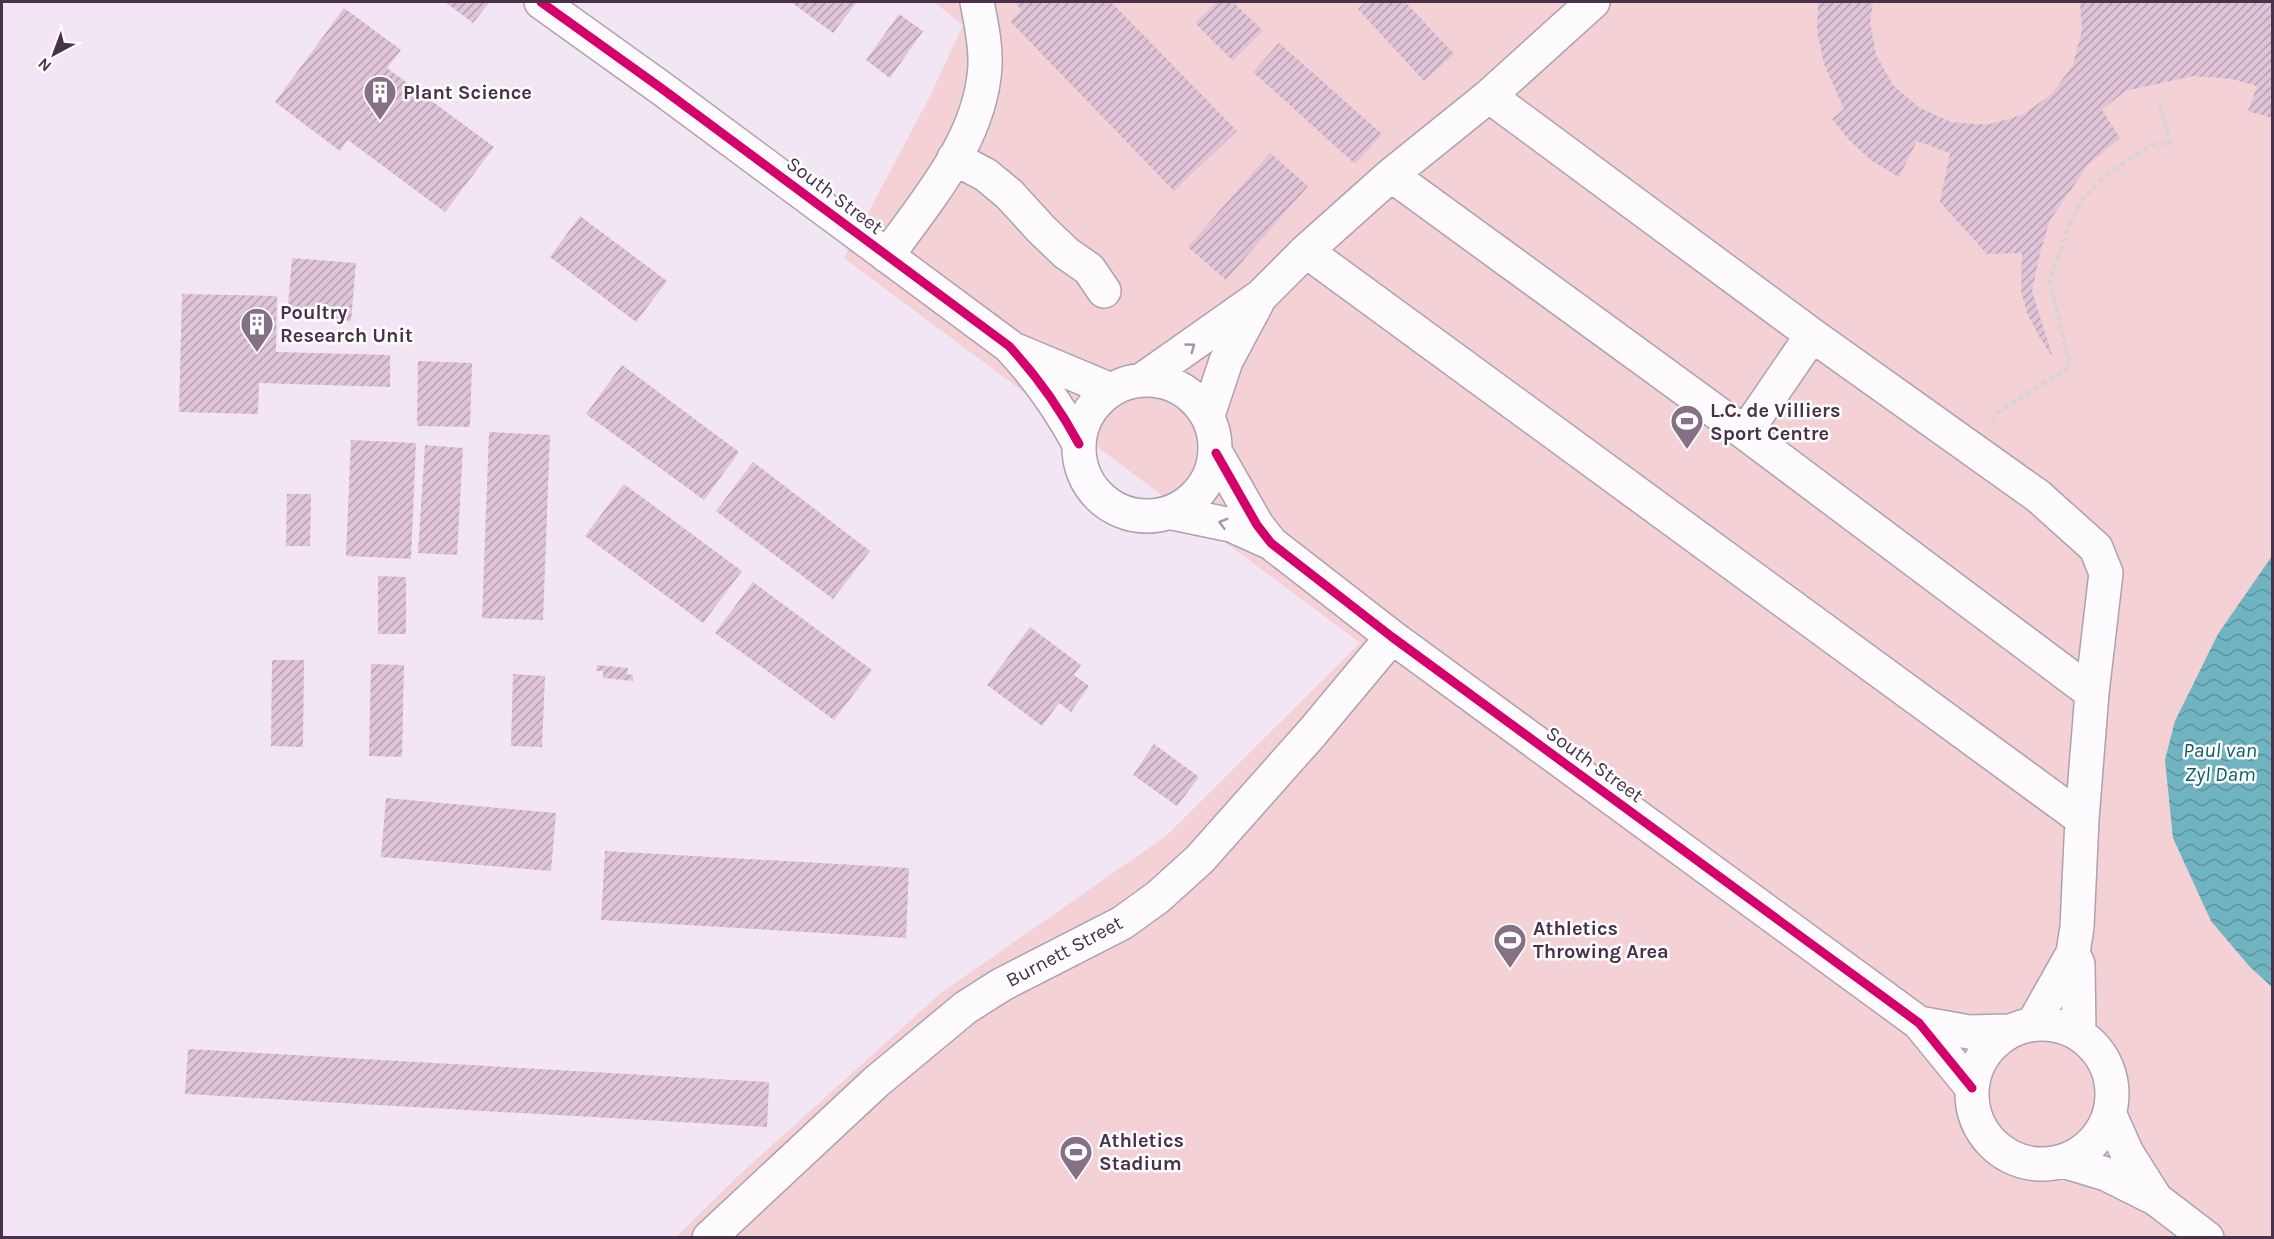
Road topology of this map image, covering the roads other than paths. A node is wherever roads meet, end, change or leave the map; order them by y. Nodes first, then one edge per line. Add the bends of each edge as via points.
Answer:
1 (541, 2) edge
2 (977, 2) edge
3 (1593, 2) edge
4 (1490, 96) junction
5 (954, 158) junction
6 (1391, 175) junction
7 (1306, 251) junction
8 (887, 256) junction
9 (1104, 291) dead end
10 (1261, 296) junction
11 (1812, 335) junction
12 (1008, 346) junction
13 (1142, 380) junction
14 (1111, 390) junction
15 (1208, 415) junction
16 (1745, 433) junction
17 (1079, 444) junction
18 (1216, 453) junction
19 (1173, 513) junction
20 (1271, 543) junction
21 (1392, 637) junction
22 (2092, 693) junction
23 (2082, 819) junction
24 (2073, 953) junction
25 (1919, 1023) junction
26 (2022, 1027) junction
27 (2079, 1034) junction
28 (1972, 1088) junction
29 (2110, 1114) junction
30 (2063, 1161) junction
31 (2157, 1199) junction
32 (709, 1238) edge
33 (2207, 1238) edge

1 - 8 street, South Street
2 - 5 street via 985,67 968,134
3 - 4 street
4 - 6 street
4 - 11 street
5 - 8 street
5 - 9 street via 986,175 1009,194 1066,253 1089,269
6 - 7 street
6 - 16 street
7 - 10 street
7 - 23 street
8 - 12 street, South Street
13 -> 10 street
10 - 15 street via 1226,361
11 - 16 street
11 - 22 street via 2038,496 2096,548 2106,573
12 - 14 street, South Street
12 - 17 street, South Street via 1056,403
13 - 14 street
13 - 15 street via 1162,381 1180,388
14 - 17 street via 1089,413
15 - 18 street
16 - 22 street
17 - 19 street via 1080,464 1088,482 1115,509 1134,516
18 - 19 street via 1203,489
18 - 20 street, South Street
20 -> 19 street, South Street via 1231,525
20 - 21 street, South Street
21 - 25 street, South Street
21 - 32 street, Burnett Street via 1200,859 1158,897 1122,923 1001,985 965,1008 876,1082
22 - 23 street
23 - 24 street
24 - 26 street
24 - 27 street via 2078,964
25 - 26 street, South Street via 1969,1032
25 - 28 street, South Street
26 - 27 street via 2058,1025
26 - 28 street via 1990,1045 1977,1065
27 - 29 street via 2096,1049 2108,1069
28 - 30 street via 1973,1110 1982,1131 1998,1149 2018,1160 2040,1165
29 - 30 street via 2100,1135 2084,1151
29 - 31 street via 2127,1153
30 - 31 street via 2106,1174
31 - 33 street

